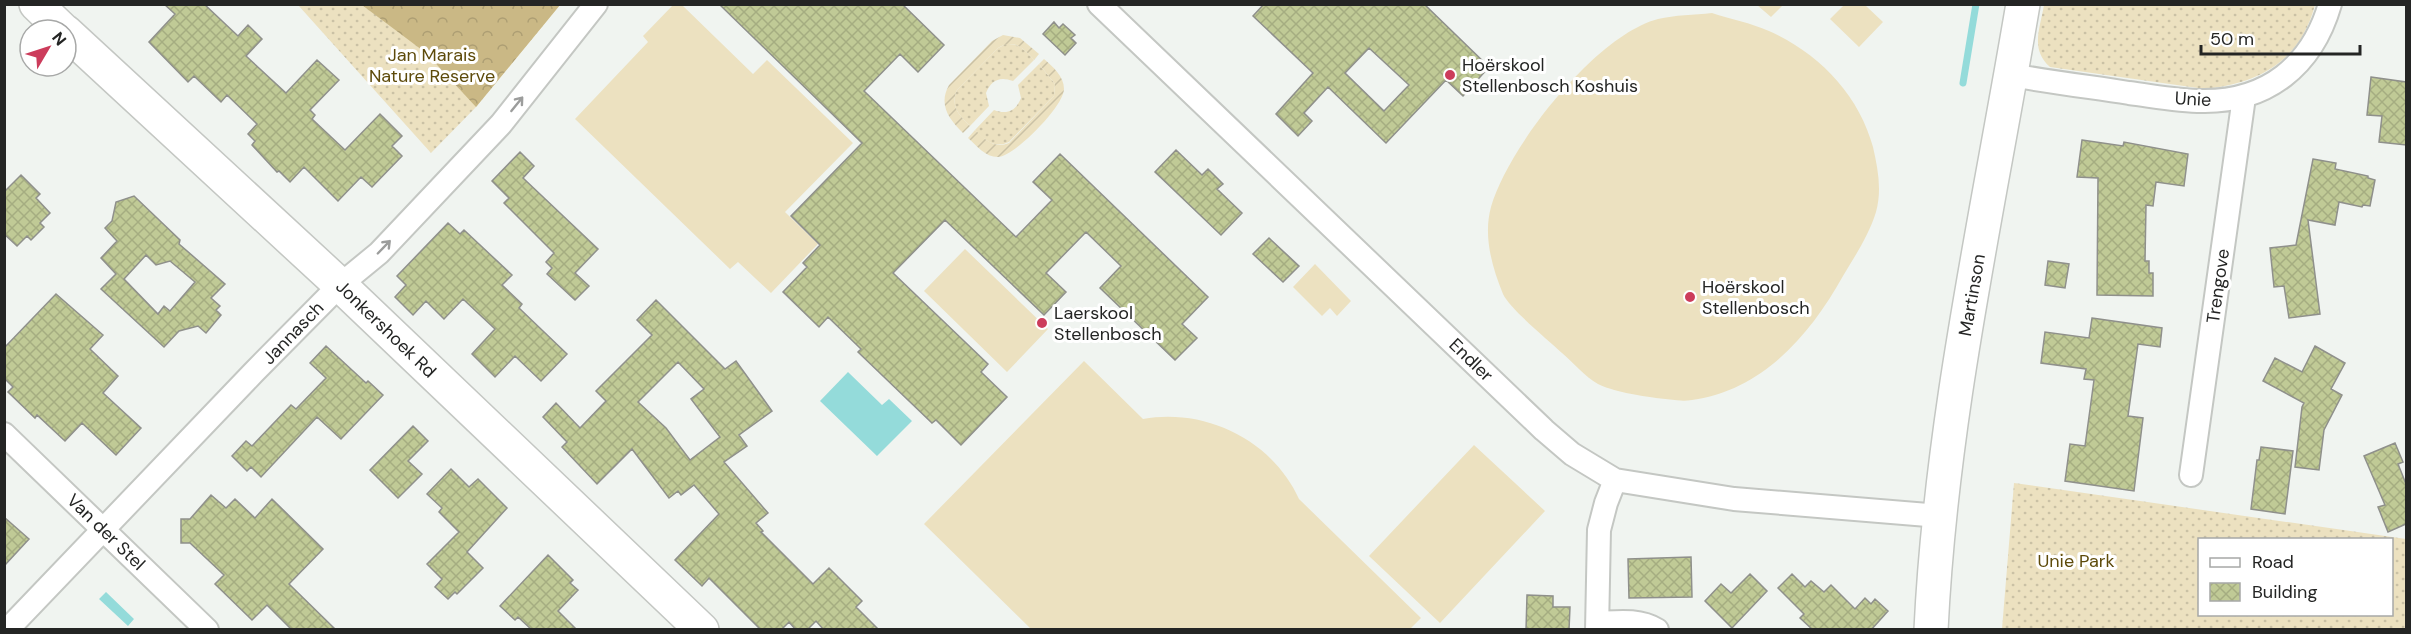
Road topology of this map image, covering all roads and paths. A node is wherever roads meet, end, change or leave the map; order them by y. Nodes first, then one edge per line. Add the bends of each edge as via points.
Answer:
1 (36, 4) edge
2 (596, 4) edge
3 (1099, 4) edge
4 (2023, 4) edge
5 (2330, 4) edge
6 (51, 18) edge
7 (78, 43) edge
8 (2011, 75) junction
9 (2244, 97) junction
10 (340, 285) junction
11 (4, 434) edge
12 (2191, 475) dead end
13 (1615, 480) junction
14 (1940, 516) junction
15 (104, 529) junction
16 (1597, 626) edge
17 (7, 630) edge
18 (207, 630) edge
19 (702, 630) edge
20 (1657, 630) edge
21 (1930, 630) edge

1 - 6 street, Jonkershoek Rd
10 -> 2 street, Jannasch via 379,253 501,124
3 - 13 street, Endler via 1544,430 1572,454
4 - 8 street
5 - 9 street, Unie via 2317,39 2304,57 2286,76
7 - 10 street, Jonkershoek Rd
8 - 9 street, Unie via 2200,102
8 - 14 street, Martinson via 1952,415
9 - 12 street, Trengove
10 - 15 street, Jannasch
10 - 19 street, Jonkershoek Rd
11 - 15 street, Van der Stel
13 - 14 street, Endler via 1734,499
13 - 16 street via 1599,530
14 - 21 street
15 - 17 street, Jannasch
15 - 18 street, Van der Stel
16 - 20 street via 1631,622

